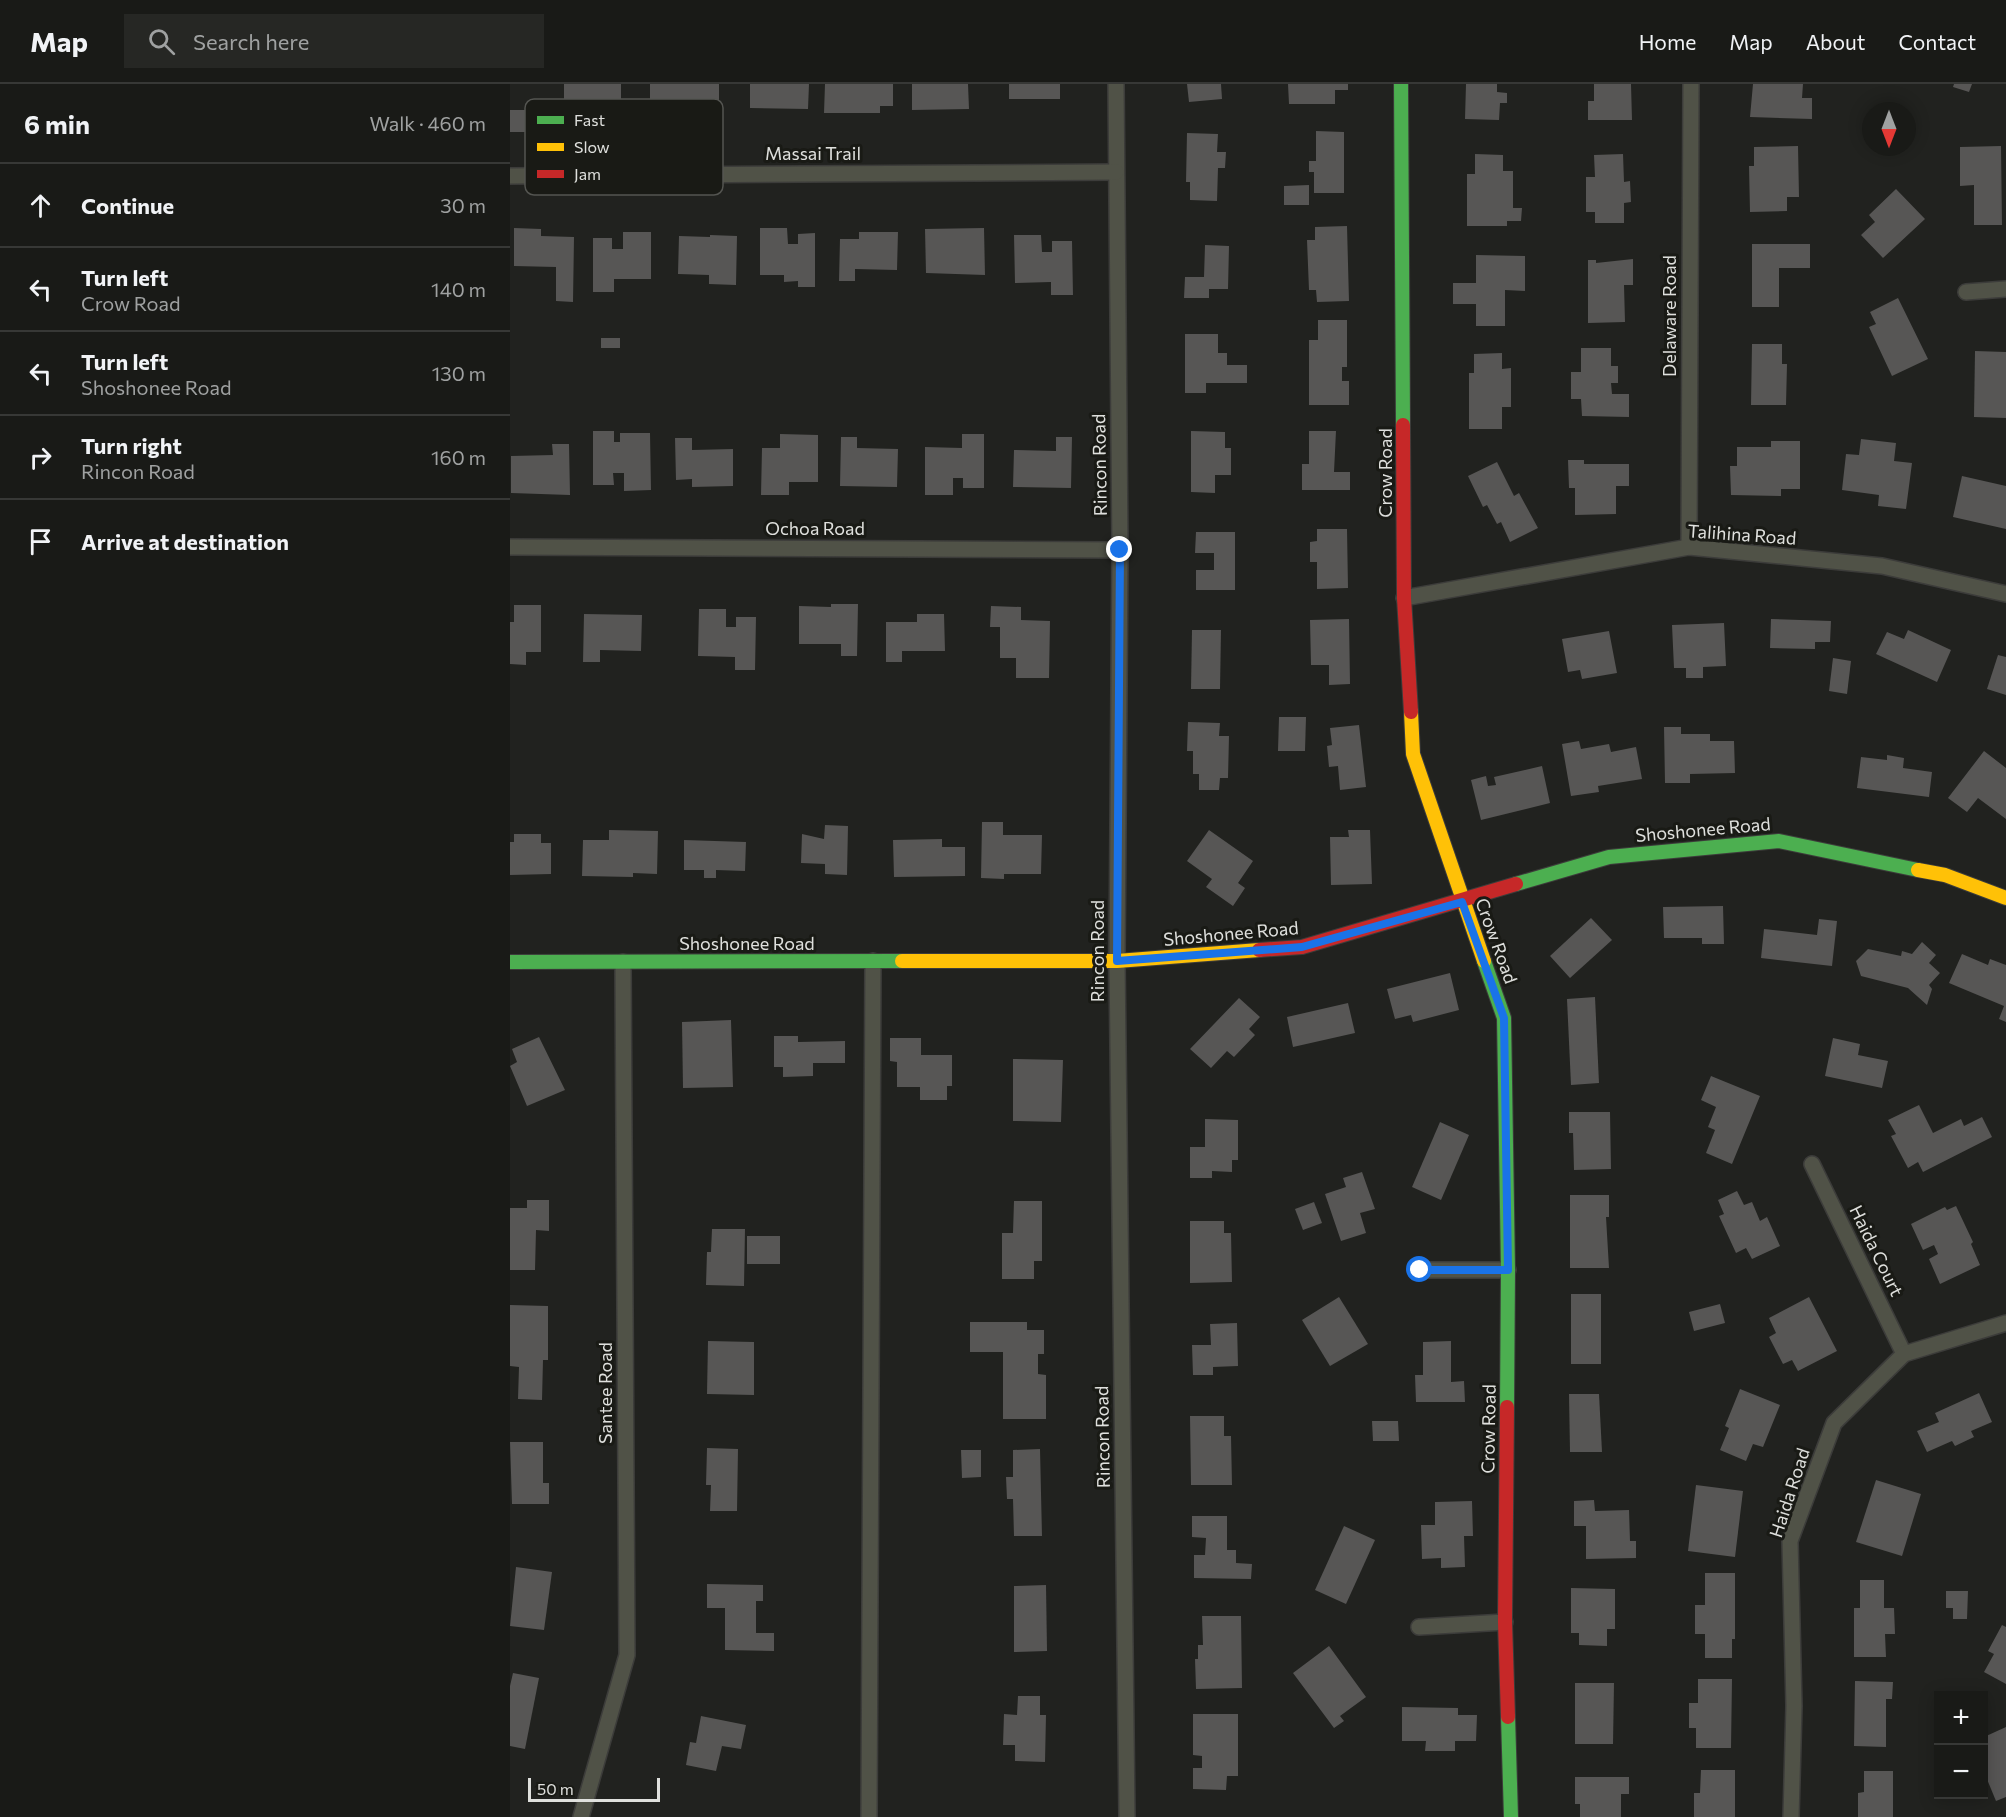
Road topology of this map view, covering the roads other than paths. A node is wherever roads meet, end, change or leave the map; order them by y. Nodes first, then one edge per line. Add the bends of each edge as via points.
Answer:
1 (1116, 84) edge
2 (1401, 84) edge
3 (1691, 84) edge
4 (1116, 172) junction
5 (723, 175) edge
6 (510, 176) edge
7 (525, 176) edge
8 (2006, 289) edge
9 (1966, 292) dead end
10 (510, 547) edge
11 (1689, 547) junction
12 (1120, 550) junction
13 (2006, 594) edge
14 (1404, 598) junction
15 (2006, 898) edge
16 (1462, 902) junction
17 (1117, 961) junction
18 (510, 962) edge
19 (623, 962) junction
20 (873, 962) junction
21 (1812, 1164) dead end
22 (1420, 1270) dead end
23 (1508, 1270) junction
24 (2006, 1323) edge
25 (1904, 1354) junction
26 (1505, 1622) junction
27 (1419, 1627) dead end
28 (581, 1817) edge
29 (869, 1817) edge
30 (1127, 1817) edge
31 (1511, 1817) edge
32 (1791, 1817) edge

1 - 4 street, Rincon Road
2 - 14 street, Crow Road
3 - 11 street, Delaware Road
4 - 5 street, Massai Trail
4 - 12 street, Rincon Road
6 - 7 street, Massai Trail
8 - 9 street
10 - 12 street, Ochoa Road
11 - 13 street, Talihina Road via 1882,566
11 - 14 street, Talihina Road
12 - 17 street, Rincon Road
14 - 16 street, Crow Road via 1413,754
15 - 16 street, Shoshonee Road via 1945,875 1779,841 1609,857
16 - 17 street, Shoshonee Road via 1302,947
16 - 23 street, Crow Road via 1504,1018
17 - 20 street, Shoshonee Road
17 - 30 street, Rincon Road
18 - 19 street, Shoshonee Road
19 - 20 street, Shoshonee Road
19 - 28 street, Santee Road via 627,1655
20 - 29 street
21 - 25 street, Haida Court
22 - 23 street
23 - 26 street, Crow Road
24 - 25 street, Haida Road
25 - 32 street, Haida Road via 1834,1423 1790,1541 1794,1706
26 - 27 street
26 - 31 street, Crow Road

